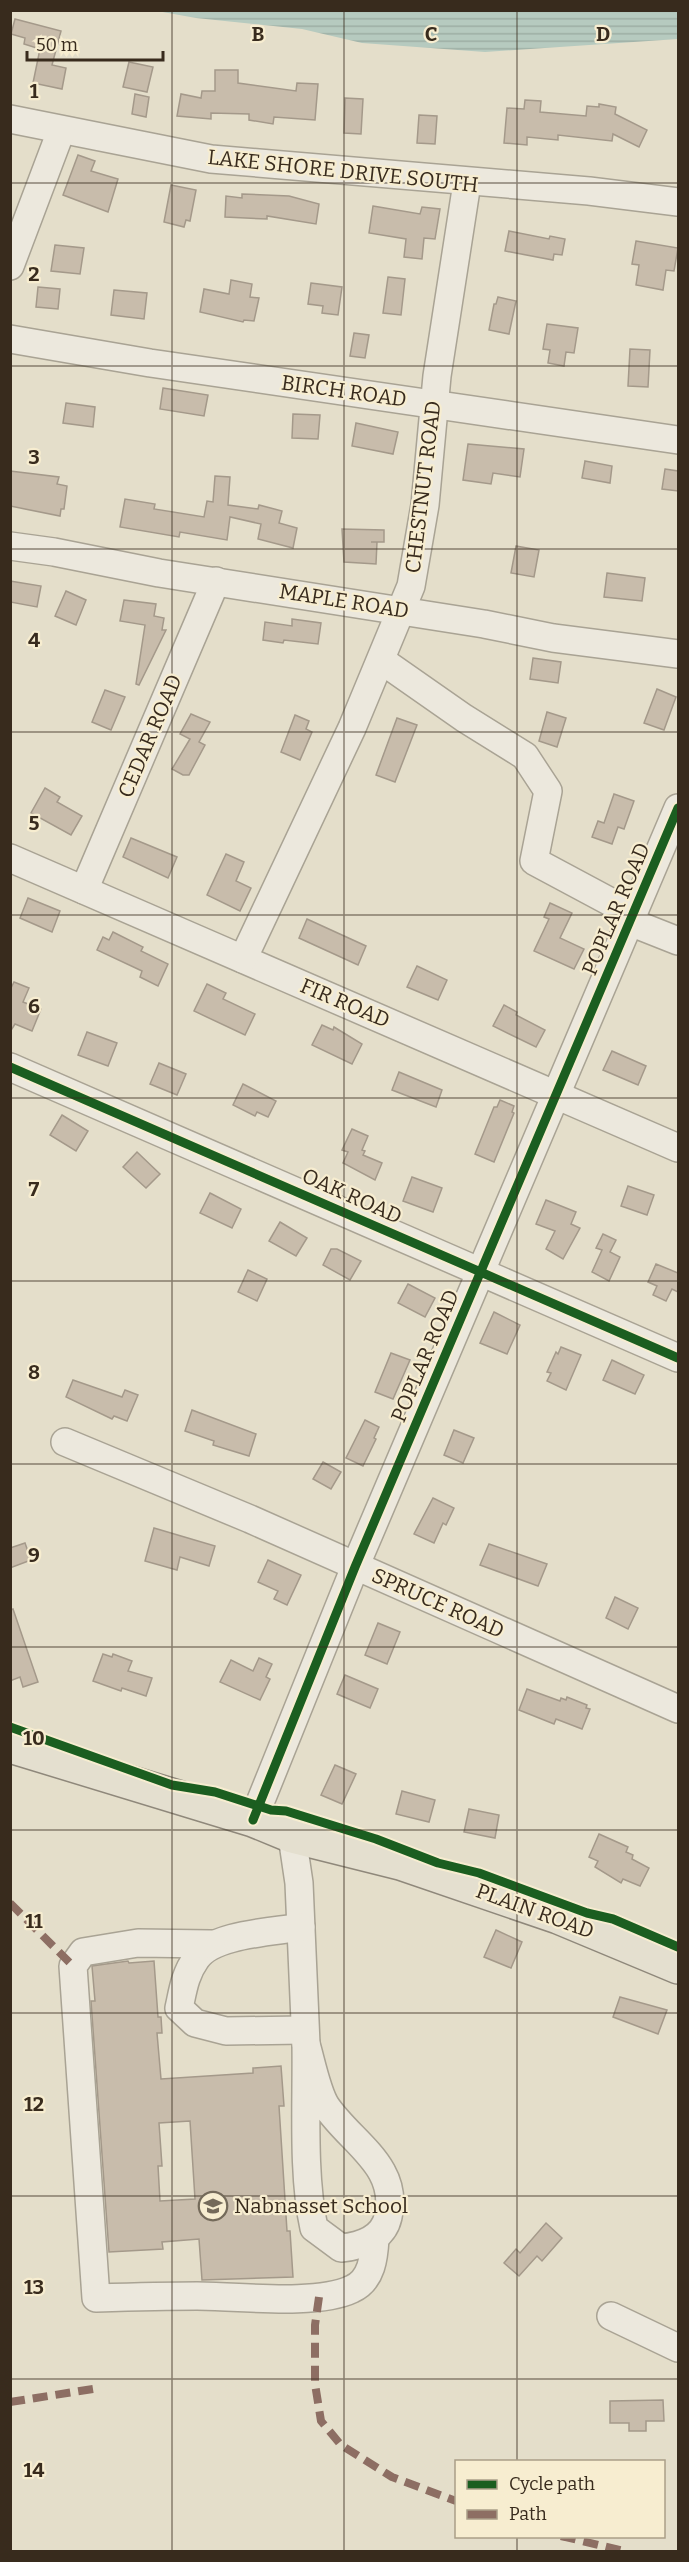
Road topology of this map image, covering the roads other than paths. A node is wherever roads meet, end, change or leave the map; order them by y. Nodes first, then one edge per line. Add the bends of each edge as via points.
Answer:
1 (10, 119) edge
2 (61, 131) junction
3 (466, 183) junction
4 (678, 202) edge
5 (10, 266) edge
6 (10, 339) edge
7 (434, 404) junction
8 (678, 440) edge
9 (10, 546) edge
10 (216, 581) junction
11 (401, 611) junction
12 (678, 654) edge
13 (381, 660) junction
14 (678, 808) edge
15 (10, 858) edge
16 (84, 890) junction
17 (632, 918) junction
18 (678, 941) edge
19 (243, 959) junction
20 (10, 1067) edge
21 (556, 1095) junction
22 (678, 1148) edge
23 (481, 1272) junction
24 (678, 1358) edge
25 (65, 1442) dead end
26 (355, 1567) junction
27 (678, 1709) edge
28 (10, 1746) edge
29 (253, 1820) junction
30 (292, 1836) junction
31 (301, 1927) junction
32 (211, 1944) junction
33 (678, 1967) edge
34 (305, 2037) junction
35 (375, 2238) junction
36 (611, 2316) dead end
37 (678, 2348) edge

1 - 2 street, LAKE SHORE DRIVE SOUTH
2 - 3 street, LAKE SHORE DRIVE SOUTH via 211,159
2 - 5 street
3 - 4 street, LAKE SHORE DRIVE SOUTH via 589,191
3 - 7 street, CHESTNUT ROAD
6 - 7 street, BIRCH ROAD
7 - 8 street, BIRCH ROAD
7 - 11 street, CHESTNUT ROAD via 425,505 411,586
9 - 10 street, MAPLE ROAD
10 - 11 street, MAPLE ROAD
10 - 16 street, CEDAR ROAD
11 - 12 street, MAPLE ROAD via 553,638
11 - 13 street, CHESTNUT ROAD
13 - 17 street via 525,756 548,791 534,861
13 - 19 street, CHESTNUT ROAD
14 - 17 street, POPLAR ROAD
15 - 16 street, FIR ROAD
16 - 19 street, FIR ROAD
17 - 18 street
17 - 21 street, POPLAR ROAD
19 - 21 street, FIR ROAD
20 - 23 street, OAK ROAD
21 - 22 street, FIR ROAD
21 - 23 street, POPLAR ROAD
23 - 24 street, OAK ROAD
23 - 26 street, POPLAR ROAD
25 - 26 street, SPRUCE ROAD
26 - 27 street, SPRUCE ROAD
26 - 29 street, POPLAR ROAD
28 - 29 main road, PLAIN ROAD
29 - 30 main road, PLAIN ROAD
30 - 31 street
30 - 33 main road, PLAIN ROAD via 400,1863 558,1917
31 - 32 street
31 - 34 street
32 - 34 street via 196,1957 185,1977 179,2008 195,2023 226,2031
32 - 35 street via 138,1943 94,1950 83,1952 73,1966 96,2298 319,2297 353,2289 369,2274
34 - 35 street via 325,2104 389,2183 391,2206 387,2224
34 - 35 street via 314,2228 342,2248 359,2246
36 - 37 street

